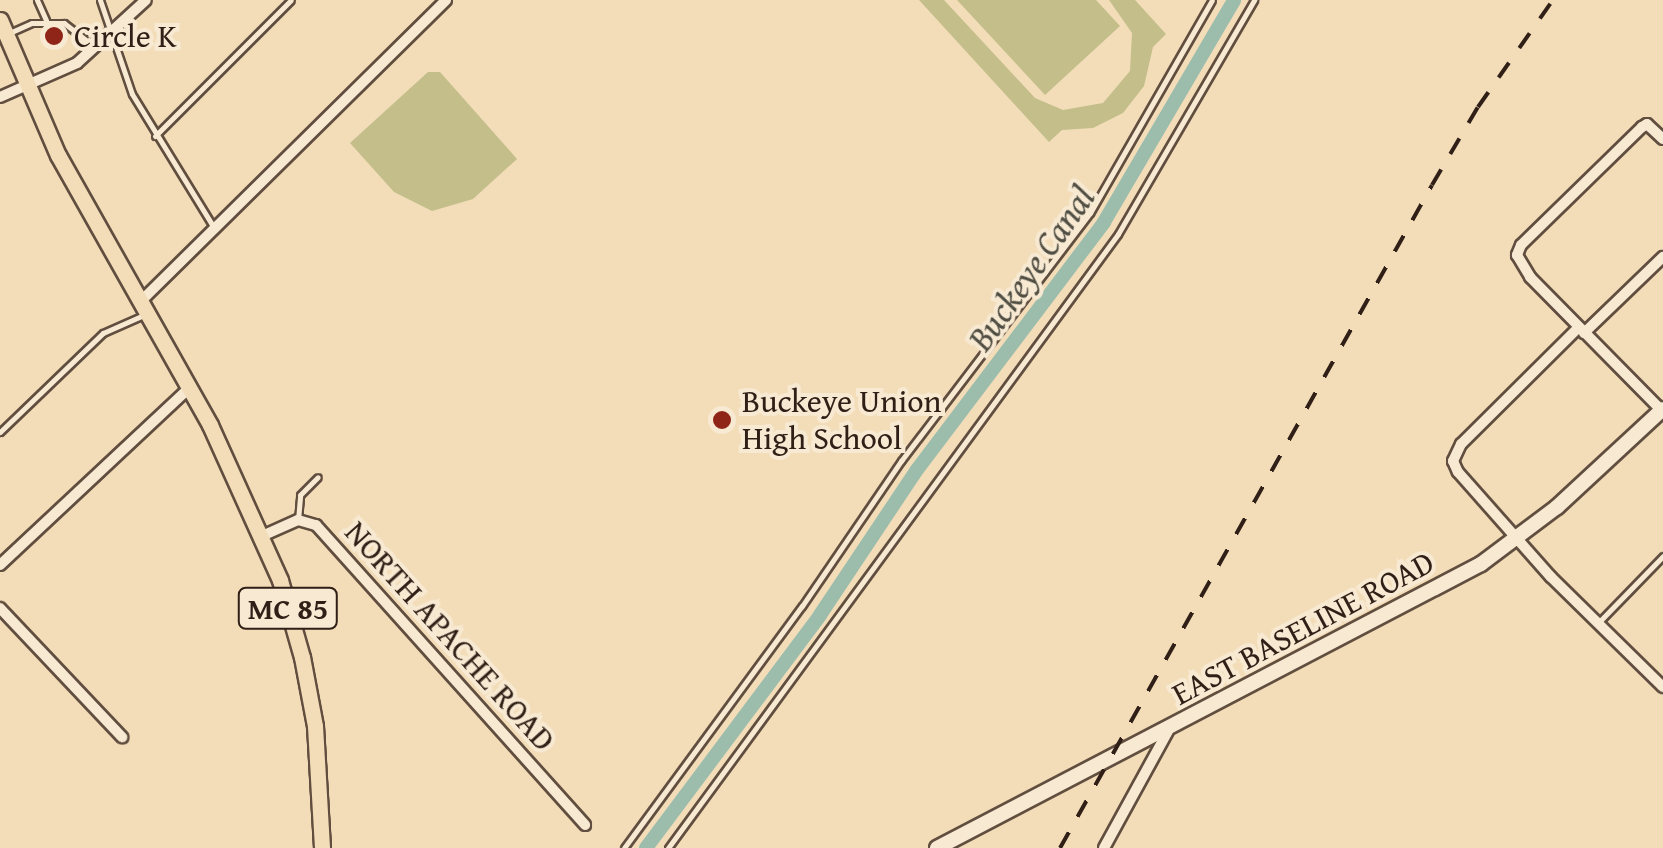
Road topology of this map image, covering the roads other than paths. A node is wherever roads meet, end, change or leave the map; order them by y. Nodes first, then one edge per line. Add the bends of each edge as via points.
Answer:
1 (37, 0) edge
2 (100, 0) edge
3 (146, 0) edge
4 (291, 0) edge
5 (446, 0) edge
6 (1212, 0) edge
7 (1254, 0) edge
8 (46, 20) junction
9 (3, 27) edge
10 (110, 36) junction
11 (97, 49) junction
12 (26, 87) junction
13 (0, 98) edge
14 (155, 136) junction
15 (1663, 139) edge
16 (215, 228) junction
17 (1663, 256) edge
18 (146, 307) junction
19 (1581, 330) junction
20 (190, 387) junction
21 (1662, 410) edge
22 (0, 432) edge
23 (318, 477) dead end
24 (298, 520) junction
25 (262, 536) junction
26 (1518, 539) junction
27 (1663, 556) edge
28 (0, 565) edge
29 (0, 608) edge
30 (1598, 624) junction
31 (1663, 687) edge
32 (1168, 730) junction
33 (122, 737) dead end
34 (585, 825) dead end
35 (322, 848) edge
36 (624, 848) edge
37 (668, 848) edge
38 (937, 848) edge
39 (1104, 848) edge

1 - 8 lane
2 - 10 lane
3 - 10 street
4 - 14 lane
5 - 16 street
6 - 36 lane via 1090,213 901,461
7 - 37 lane via 1118,234
8 - 9 lane
8 - 11 lane via 73,27
9 - 12 main road, MC 85
10 - 11 street
10 - 14 lane
11 - 12 street
12 - 13 street
12 - 18 main road, MC 85
14 - 16 lane
15 - 19 street via 1648,124 1517,254
16 - 18 street
17 - 19 street
18 - 20 main road, MC 85
18 - 22 lane via 103,334
19 - 21 street
19 - 26 street via 1461,444 1453,460
20 - 25 main road, MC 85
20 - 28 street
21 - 26 main road, EAST BASELINE ROAD
23 - 24 lane via 300,496
24 - 25 street, NORTH APACHE ROAD
24 - 34 street, NORTH APACHE ROAD via 316,525
25 - 35 main road, MC 85 via 302,657
26 - 30 street
26 - 32 main road, EAST BASELINE ROAD via 1459,577
27 - 30 lane
29 - 33 street
30 - 31 street
32 - 38 main road, EAST BASELINE ROAD
32 - 39 street

